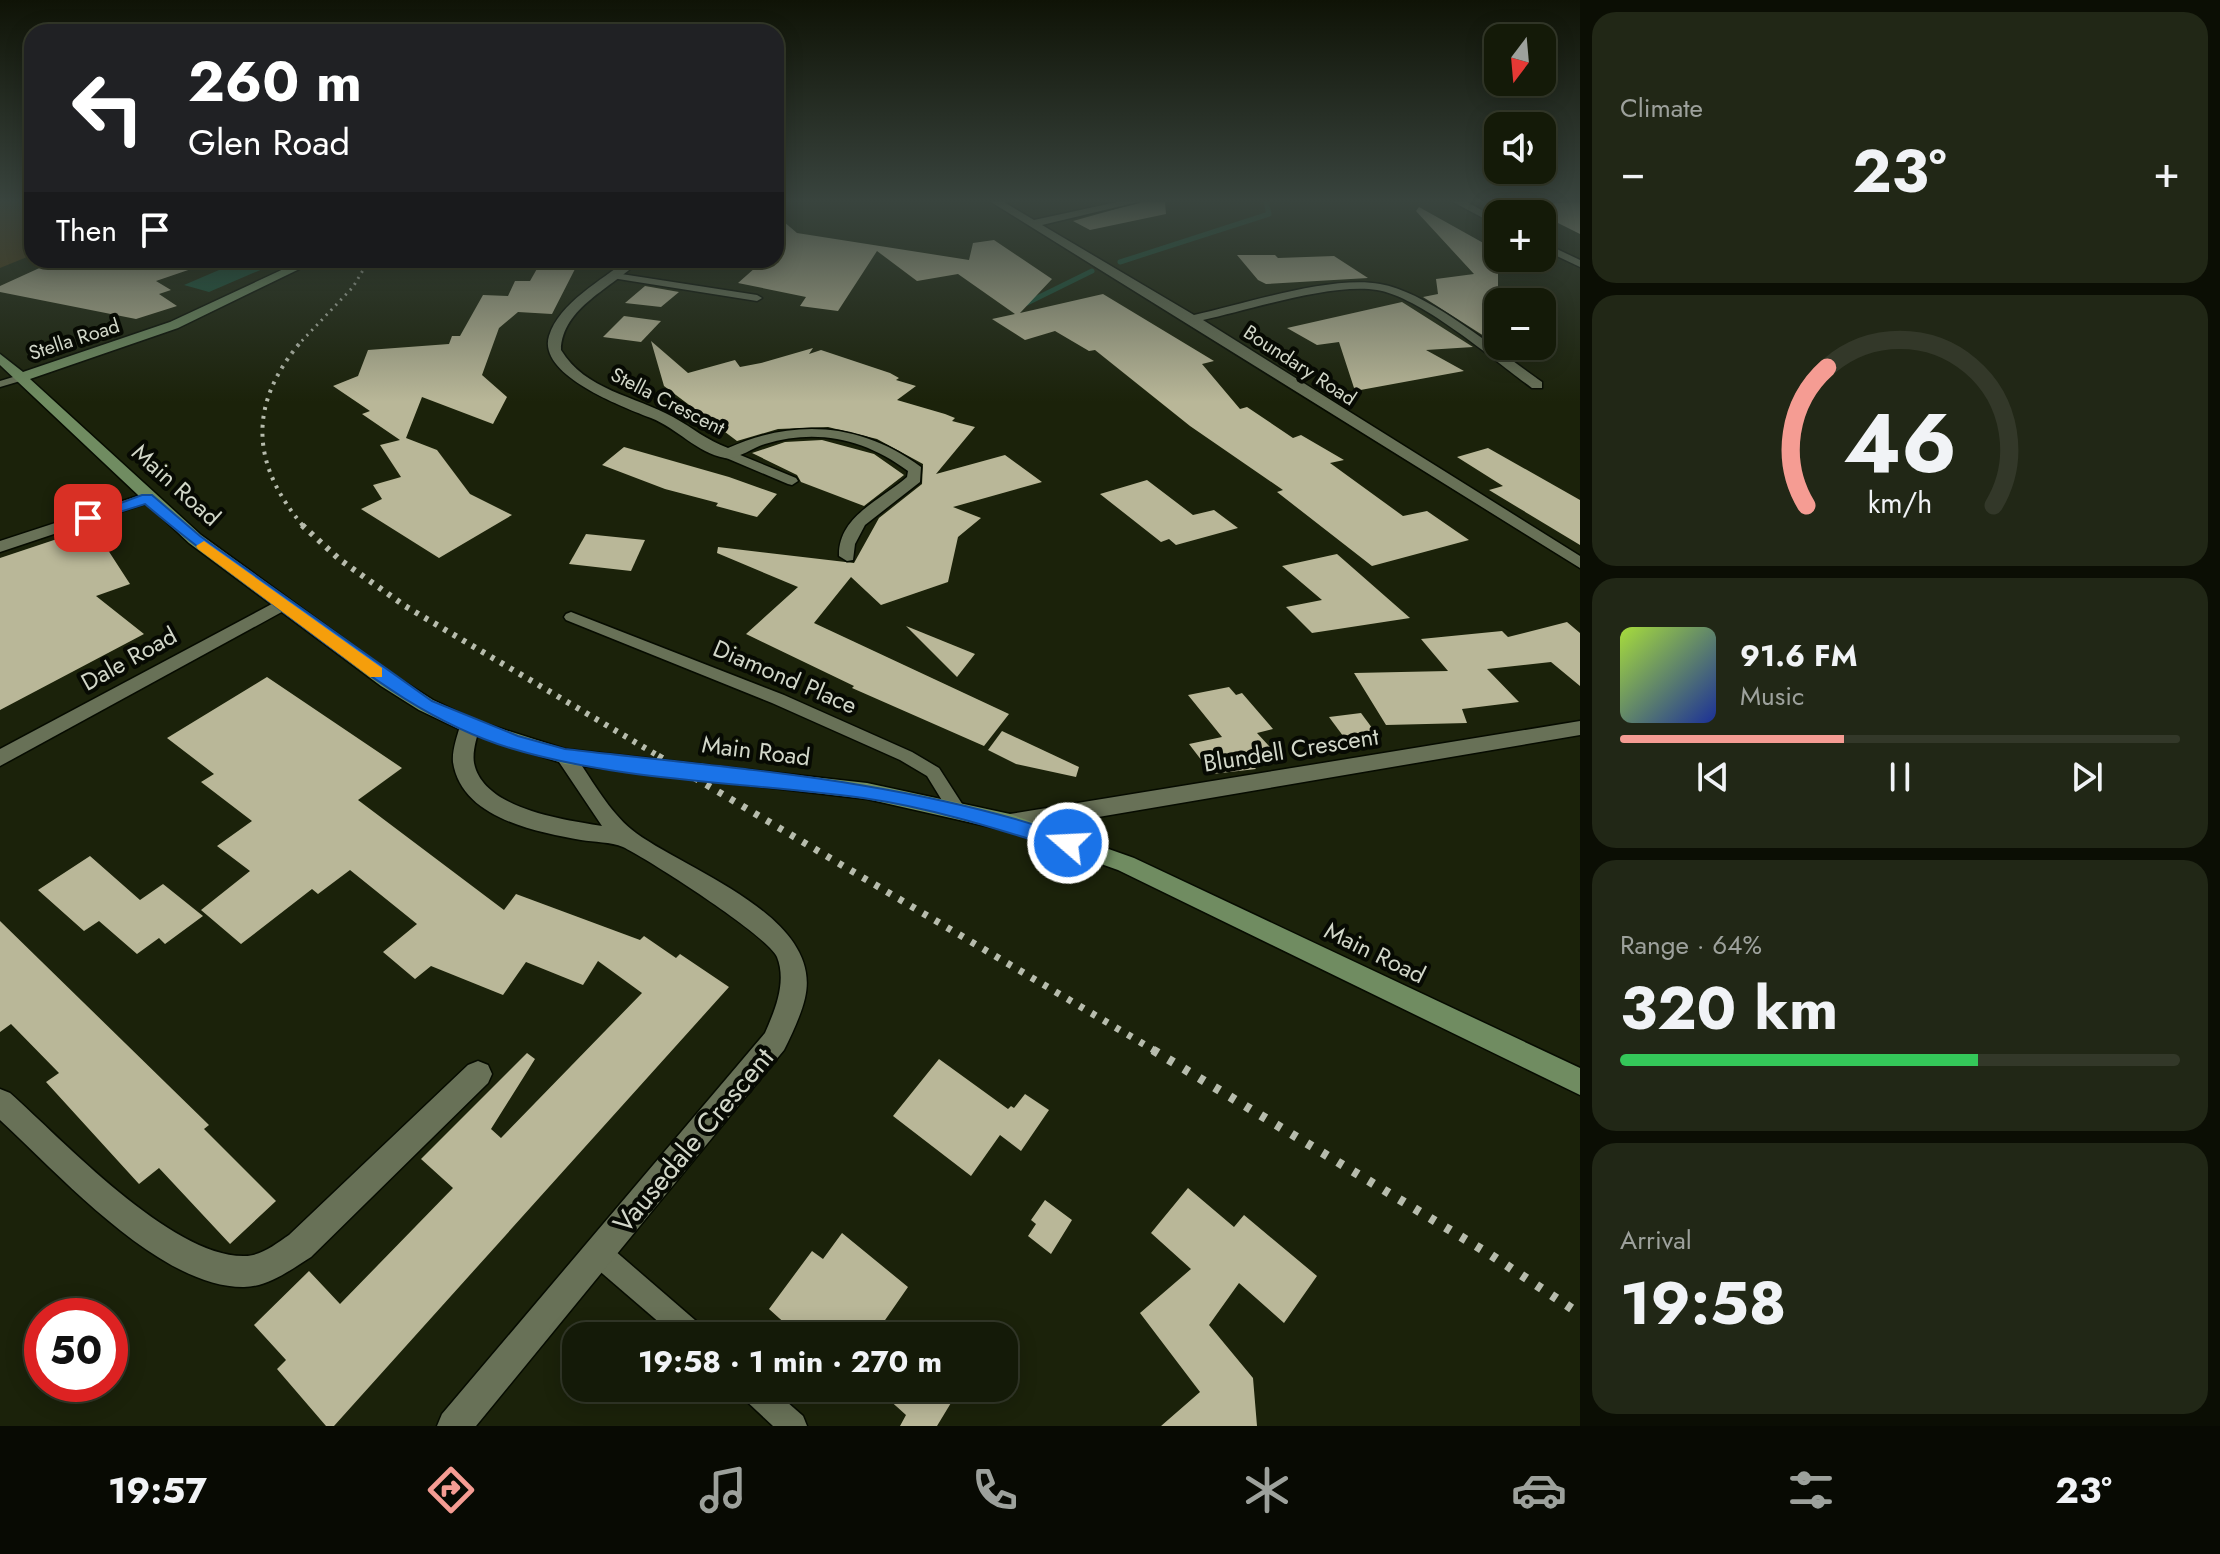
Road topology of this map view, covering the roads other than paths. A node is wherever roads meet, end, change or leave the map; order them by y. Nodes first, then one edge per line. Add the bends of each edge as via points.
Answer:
1 (291, 269) edge
2 (624, 269) edge
3 (1107, 269) edge
4 (615, 276) junction
5 (757, 298) dead end
6 (1192, 319) junction
7 (0, 358) edge
8 (23, 377) junction
9 (0, 384) edge
10 (1537, 385) dead end
11 (728, 454) junction
12 (792, 481) dead end
13 (147, 498) junction
14 (0, 547) edge
15 (847, 556) dead end
16 (1580, 563) edge
17 (283, 604) junction
18 (571, 617) dead end
19 (470, 726) junction
20 (1580, 728) edge
21 (565, 756) junction
22 (0, 758) edge
23 (957, 810) junction
24 (1010, 823) junction
25 (626, 838) junction
26 (478, 1074) dead end
27 (1580, 1082) edge
28 (0, 1102) edge
29 (598, 1253) junction
30 (678, 1322) edge
31 (766, 1402) edge
32 (454, 1426) edge
33 (793, 1426) edge

1 - 8 main road, Stella Road via 174,325
2 - 4 street, Stella Crescent
3 - 6 street, Boundary Road
4 - 5 lane
4 - 11 street, Stella Crescent via 566,320 554,337 555,352 562,363 621,403 668,419 694,439
6 - 10 street via 1355,286 1383,287 1409,298
6 - 16 street, Boundary Road
7 - 8 main road, Main Road
8 - 9 lane
8 - 13 main road, Main Road
11 - 12 lane
11 - 15 street, Stella Crescent via 785,432 827,431 909,464 916,470 915,479 866,517 851,534
13 - 14 street
13 - 17 main road, Main Road
17 - 19 main road, Main Road via 388,681
17 - 22 street, Dale Road
18 - 23 lane, Diamond Place via 906,756 933,772
19 - 21 main road, Main Road
19 - 25 street, Vausedale Crescent via 464,764 477,792 494,804 553,826
20 - 24 street, Blundell Crescent
21 - 23 main road, Main Road via 867,791
21 - 25 street, Vausedale Crescent
23 - 24 main road, Main Road
24 - 27 main road, Main Road via 1126,864
25 - 29 street, Vausedale Crescent via 764,924 789,953 793,996 775,1041
26 - 28 street via 300,1246 272,1264 245,1272 217,1270 174,1251
29 - 30 lane
29 - 32 street, Vausedale Crescent
31 - 33 lane

